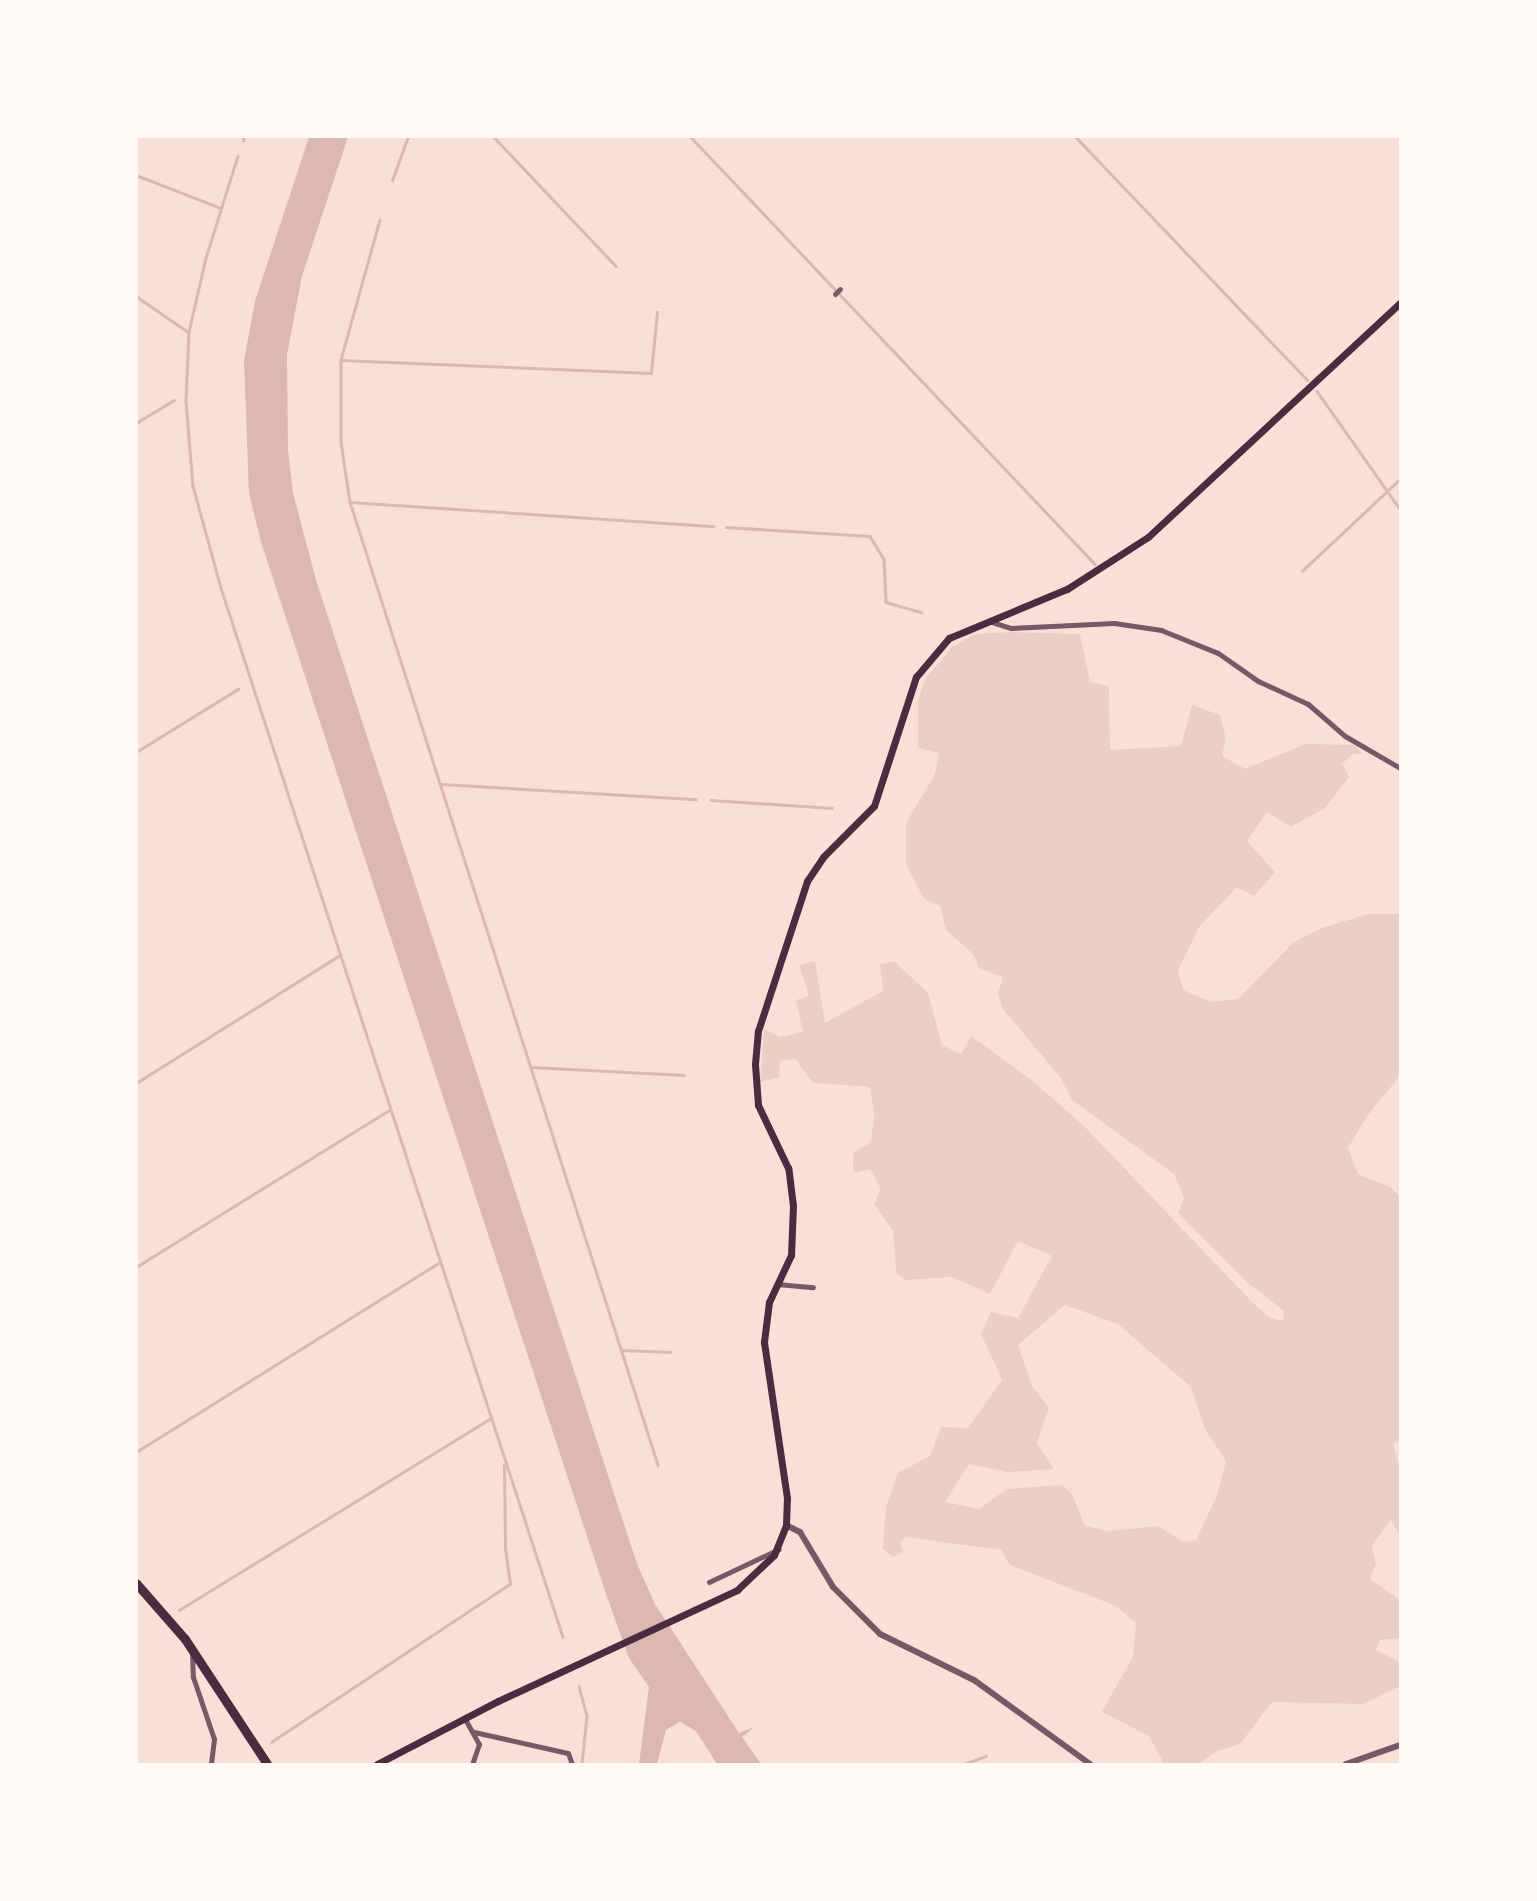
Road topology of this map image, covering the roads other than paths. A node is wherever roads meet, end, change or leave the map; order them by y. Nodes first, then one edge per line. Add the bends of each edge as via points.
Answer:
1 (1401, 303) edge
2 (989, 621) junction
3 (1401, 768) edge
4 (776, 1284) junction
5 (813, 1287) dead end
6 (786, 1525) junction
7 (779, 1549) junction
8 (136, 1583) edge
9 (709, 1583) dead end
10 (191, 1649) junction
11 (465, 1718) junction
12 (474, 1732) junction
13 (1401, 1745) edge
14 (211, 1765) edge
15 (267, 1765) edge
16 (377, 1765) edge
17 (472, 1765) edge
18 (572, 1765) edge
19 (1090, 1765) edge
20 (1346, 1765) edge

1 - 2 main road via 1148,537 1067,589
2 - 3 street via 1011,628 1115,623 1161,630 1218,653 1258,681 1308,704 1345,736
2 - 4 main road via 949,638 923,664 879,798 866,818 815,868 795,915 758,1031 755,1064 758,1105 788,1168 793,1206 790,1255
4 - 5 street
4 - 6 main road via 764,1342 788,1498
6 - 7 main road
6 - 19 street via 800,1532 833,1587 880,1634 974,1680
7 - 9 street
7 - 11 main road via 737,1590
8 - 10 highway
10 - 14 street via 193,1677 214,1739
10 - 15 highway
11 - 12 street
11 - 16 main road
12 - 17 street via 479,1744
12 - 18 street via 568,1754
13 - 20 street

